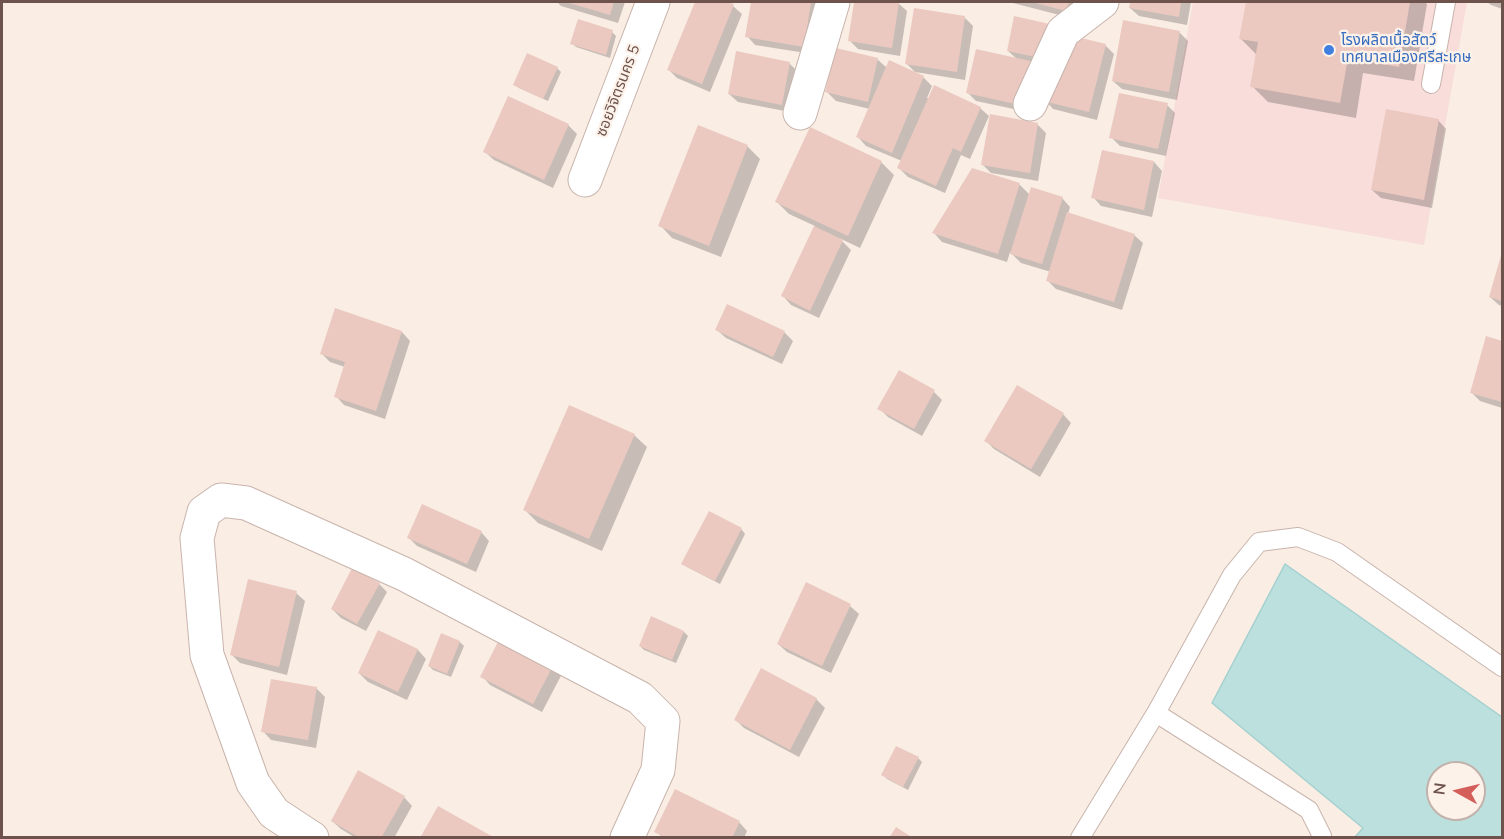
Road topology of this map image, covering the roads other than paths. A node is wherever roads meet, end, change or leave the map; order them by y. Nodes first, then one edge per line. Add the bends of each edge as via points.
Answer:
1 (653, 2) edge
2 (833, 2) edge
3 (1102, 2) edge
4 (1446, 2) edge
5 (1431, 84) dead end
6 (1030, 104) dead end
7 (800, 113) dead end
8 (585, 180) dead end
9 (1503, 667) edge
10 (1156, 713) junction
11 (312, 837) edge
12 (627, 837) edge
13 (1080, 837) edge
14 (1322, 837) edge

1 - 8 street, ซอยวิจิตรนคร 5
2 - 7 street
3 - 6 street via 1063,32
4 - 5 lane
9 - 10 lane via 1337,552 1298,537 1259,542 1232,575
10 - 13 lane
10 - 14 lane via 1309,810
11 - 12 street via 274,813 253,783 207,655 197,537 204,512 221,500 246,503 404,574 640,699 663,721 658,770

